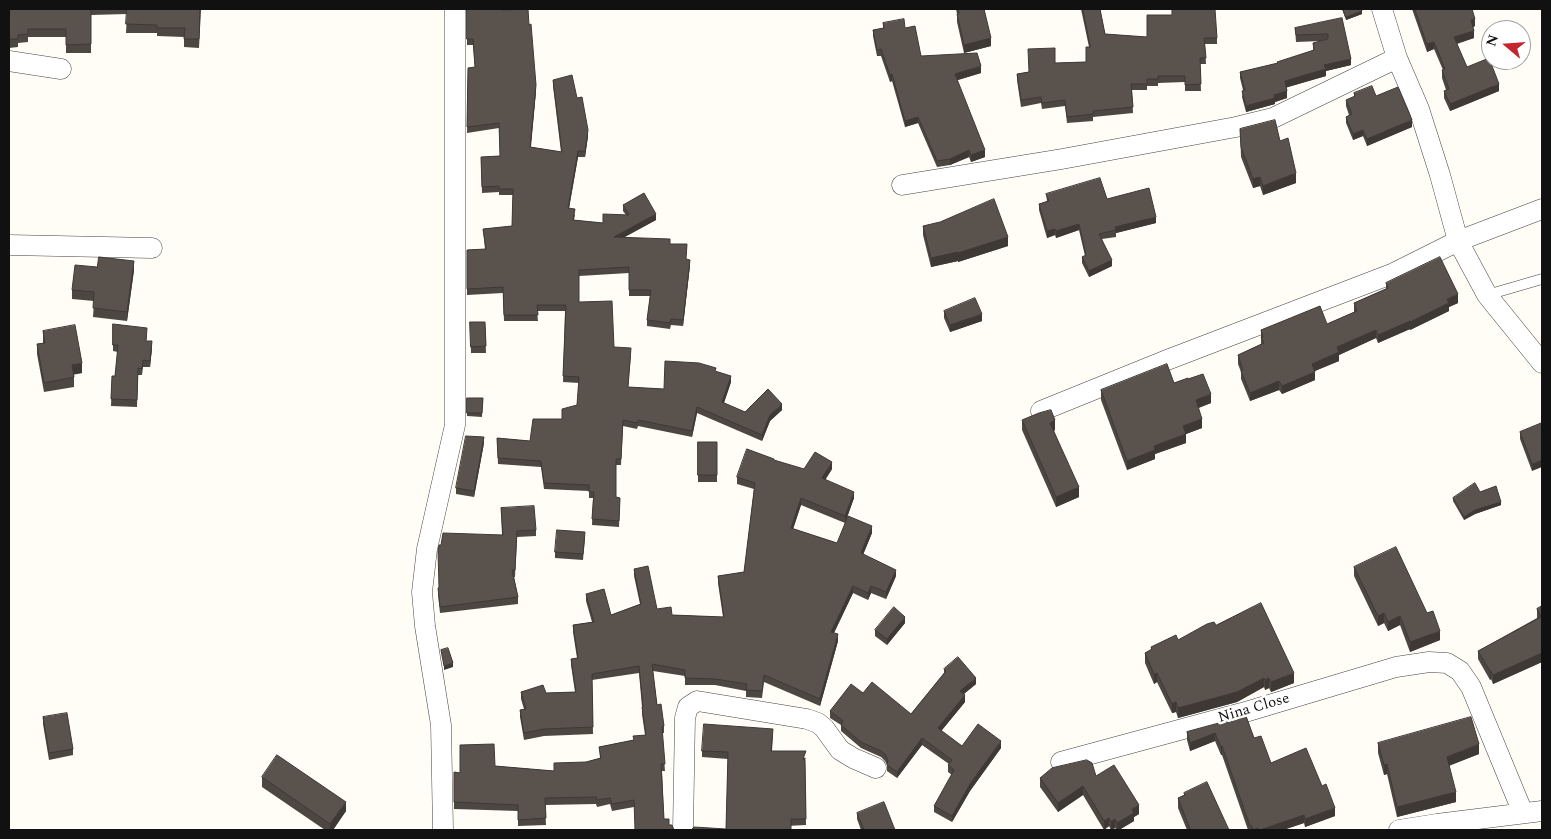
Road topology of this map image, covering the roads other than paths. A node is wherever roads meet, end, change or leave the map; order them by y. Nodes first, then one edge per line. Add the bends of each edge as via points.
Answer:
1 (455, 9) edge
2 (1382, 9) edge
3 (1397, 58) junction
4 (9, 61) edge
5 (61, 69) dead end
6 (902, 185) dead end
7 (1542, 209) edge
8 (1458, 241) junction
9 (9, 245) edge
10 (152, 248) dead end
11 (1542, 279) edge
12 (1487, 295) junction
13 (1542, 363) edge
14 (1041, 411) edge
15 (1061, 762) dead end
16 (876, 768) dead end
17 (1532, 812) edge
18 (443, 830) edge
19 (683, 830) edge
20 (1400, 830) edge

1 - 18 street via 455,425 426,549 422,592 441,725
2 - 3 street
3 - 6 street via 1273,118 1062,159
3 - 8 street via 1419,109
4 - 5 street
7 - 8 street
8 - 12 street
8 - 14 street via 1394,273
9 - 10 street
11 - 12 lane
12 - 13 street
15 - 17 street, Nina Close via 1396,667 1447,663 1460,671 1470,687
16 - 19 street via 840,750 818,723 698,701 688,707 685,718
17 - 20 street

